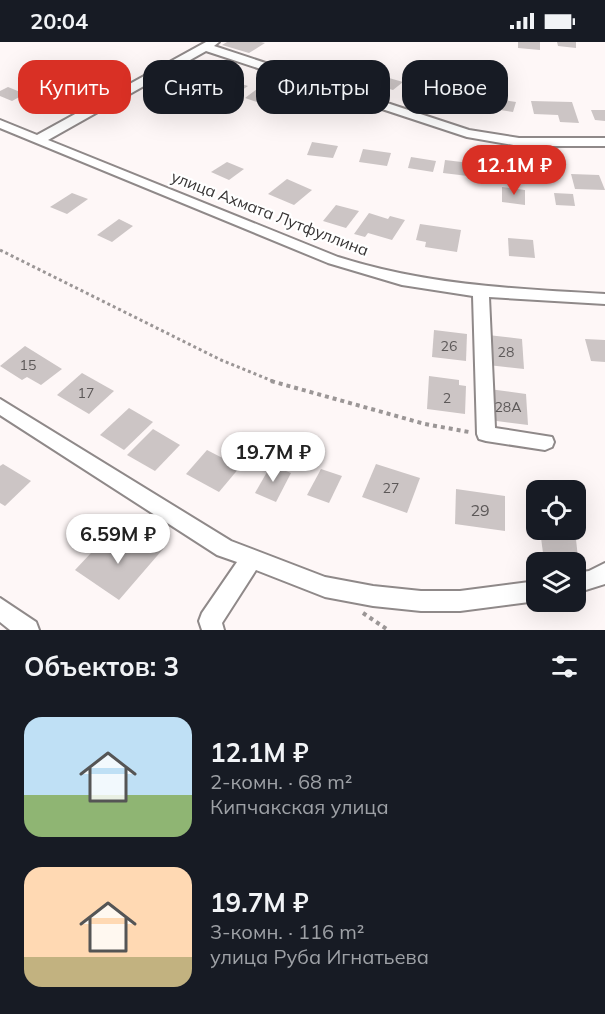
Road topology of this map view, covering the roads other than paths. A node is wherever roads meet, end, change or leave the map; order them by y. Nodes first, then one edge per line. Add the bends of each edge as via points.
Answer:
1 (210, 45) edge
2 (0, 124) edge
3 (38, 140) junction
4 (605, 142) edge
5 (481, 292) junction
6 (605, 299) edge
7 (3, 413) edge
8 (545, 442) dead end
9 (251, 559) junction
10 (605, 573) edge
11 (586, 581) edge
12 (526, 592) edge
13 (0, 609) edge
14 (28, 630) edge
15 (213, 630) edge

1 - 3 street
1 - 4 street via 467,133 519,141
2 - 3 street, улица Ахмата Лутфуллина
3 - 5 street, улица Ахмата Лутфуллина via 333,260 415,282
5 - 6 street, улица Ахмата Лутфуллина
5 - 8 street via 486,434
7 - 9 street via 224,548
9 - 12 street via 325,586 373,596 460,601
9 - 15 street via 210,621
10 - 11 street
13 - 14 street

